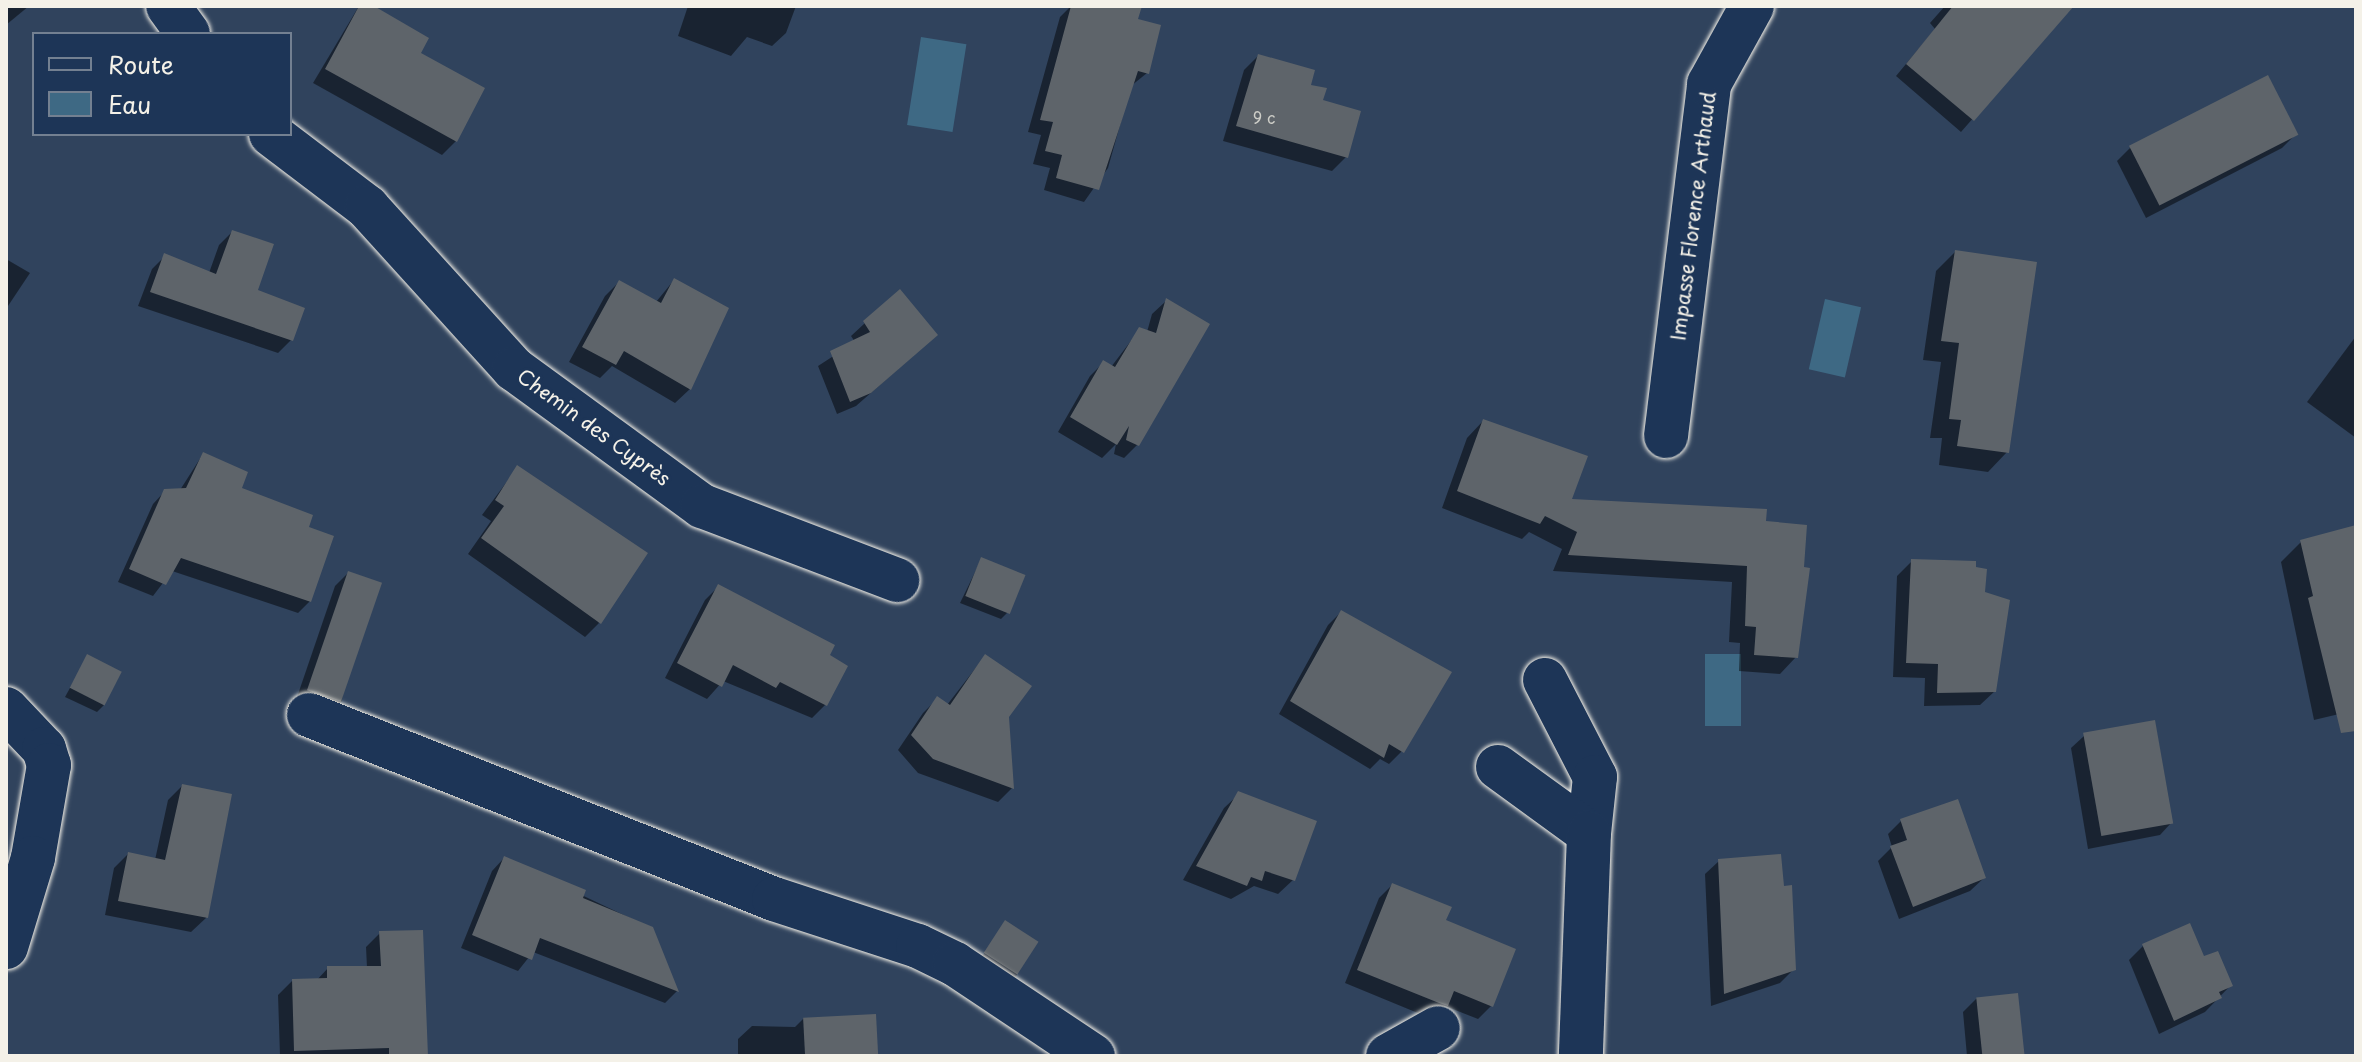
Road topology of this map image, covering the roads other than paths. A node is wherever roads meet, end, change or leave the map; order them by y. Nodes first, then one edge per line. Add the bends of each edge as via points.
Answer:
1 (168, 6) edge
2 (1752, 6) edge
3 (187, 32) edge
4 (274, 136) edge
5 (1666, 436) dead end
6 (897, 580) dead end
7 (1545, 680) dead end
8 (6, 709) edge
9 (309, 715) dead end
10 (1498, 767) dead end
11 (1589, 833) junction
12 (6, 947) edge
13 (1438, 1028) dead end
14 (1093, 1056) edge
15 (1388, 1056) edge
16 (1581, 1056) edge

1 - 3 street
2 - 5 street, Impasse Florence Arthaud via 1709,84
4 - 6 street, Chemin des Cyprès via 367,207 514,369 702,506
7 - 11 street via 1595,777
8 - 12 street via 44,749 49,765 33,858
9 - 14 street via 774,899 918,946 955,964
10 - 11 street
11 - 16 street
13 - 15 street

